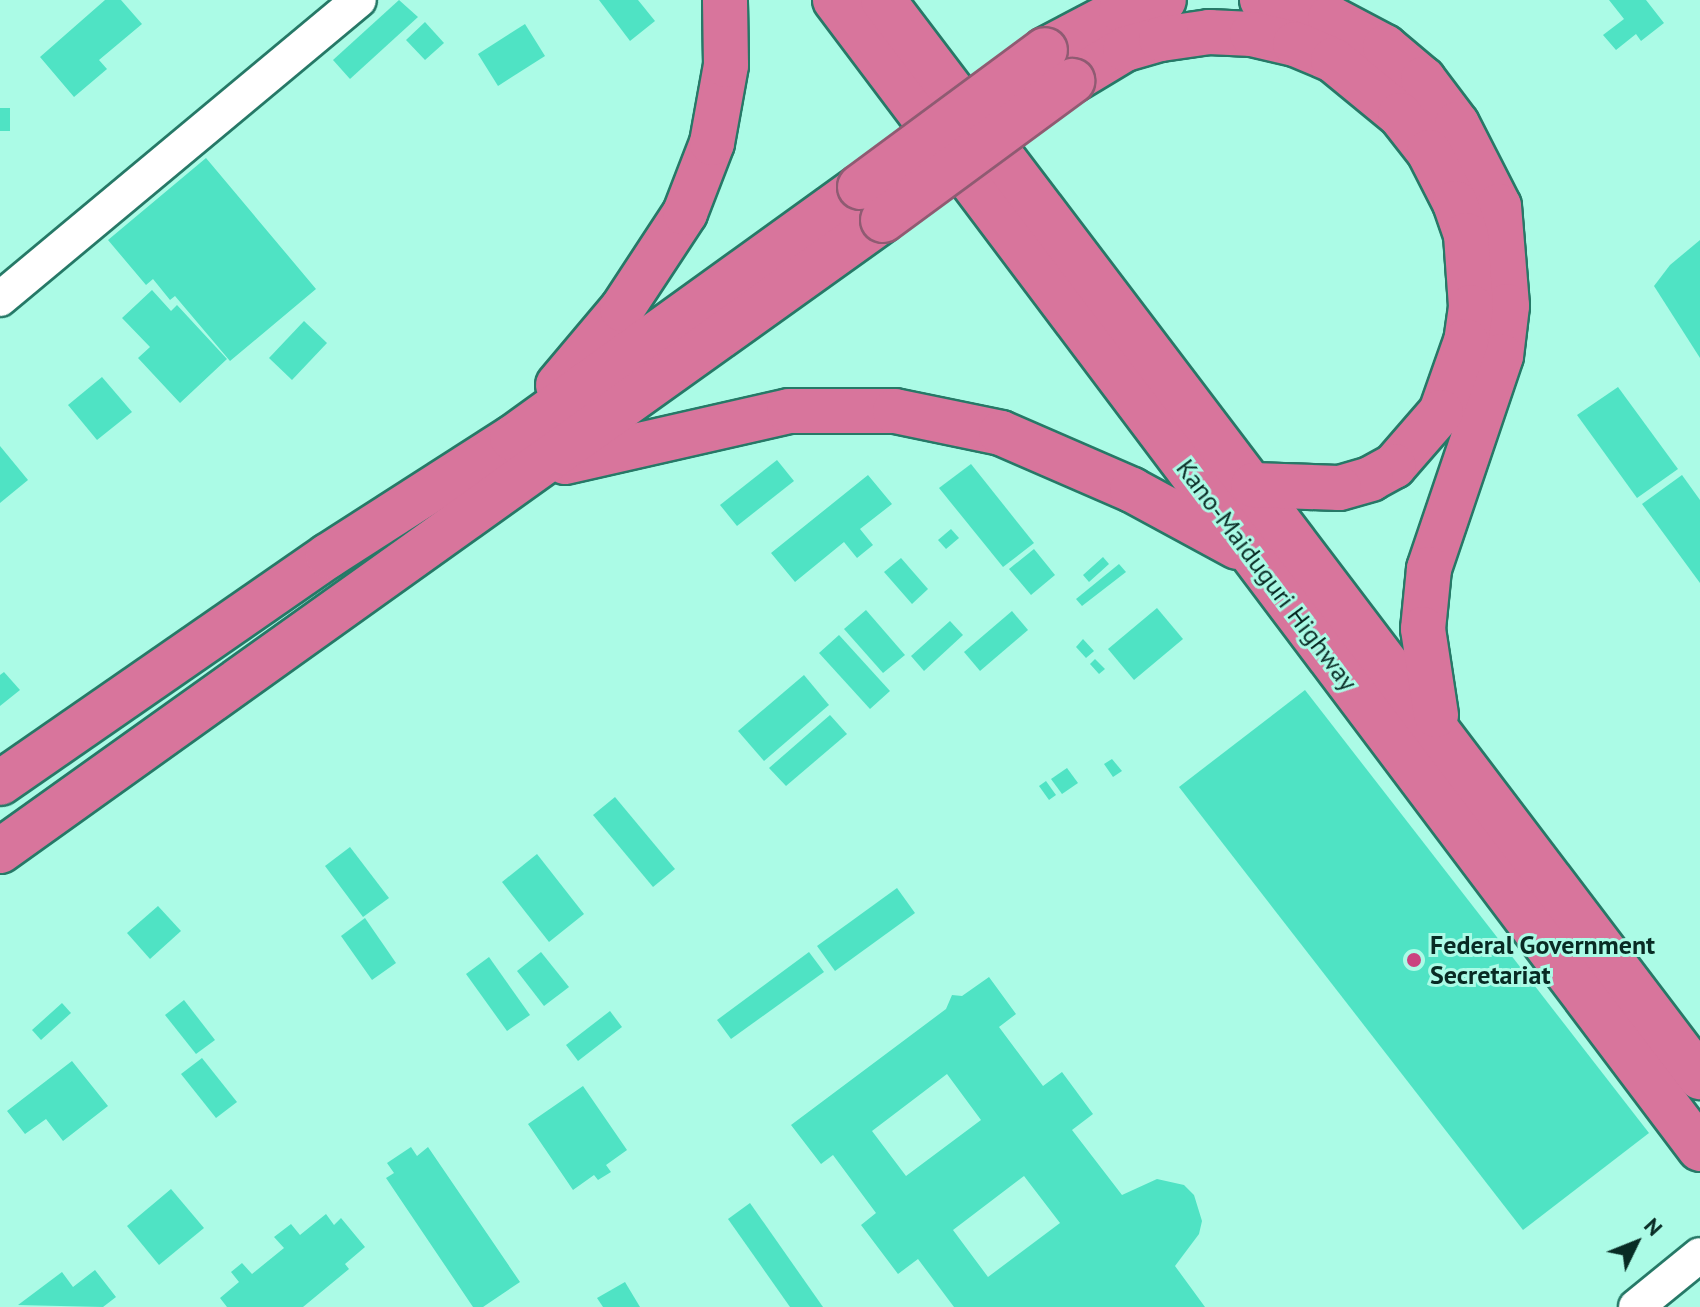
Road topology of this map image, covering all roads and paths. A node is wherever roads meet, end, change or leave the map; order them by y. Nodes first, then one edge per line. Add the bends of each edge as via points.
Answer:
1 (359, 0) edge
2 (725, 0) edge
3 (835, 0) edge
4 (1164, 0) edge
5 (1262, 0) edge
6 (885, 1) edge
7 (1058, 66) junction
8 (0, 299) edge
9 (527, 453) junction
10 (1253, 485) junction
11 (1250, 553) junction
12 (1438, 726) junction
13 (0, 783) edge
14 (0, 851) edge
15 (1700, 1077) edge
16 (1700, 1149) edge
17 (1700, 1255) edge
18 (1636, 1307) edge

1 - 8 street
2 - 9 highway via 726,65 712,143 685,213
3 - 11 highway, Kano-Maiduguri Highway
4 - 7 highway via 1121,10
5 - 12 highway via 1330,18 1385,47 1423,79 1457,124 1499,206 1507,306 1501,356 1429,569 1425,668
6 - 10 highway, Kano-Maiduguri Highway
7 - 9 highway, bridge
7 - 10 highway via 1209,32 1295,44 1333,60 1400,115 1429,152 1455,203 1466,235 1471,307 1466,341 1441,412 1394,466 1371,479 1339,488
9 - 11 highway via 789,411 895,411 1001,433 1132,490
9 - 13 highway via 328,556
9 - 14 highway
10 - 12 highway, Kano-Maiduguri Highway
11 - 16 highway, Kano-Maiduguri Highway
12 - 15 highway, Kano-Maiduguri Highway
17 - 18 street

